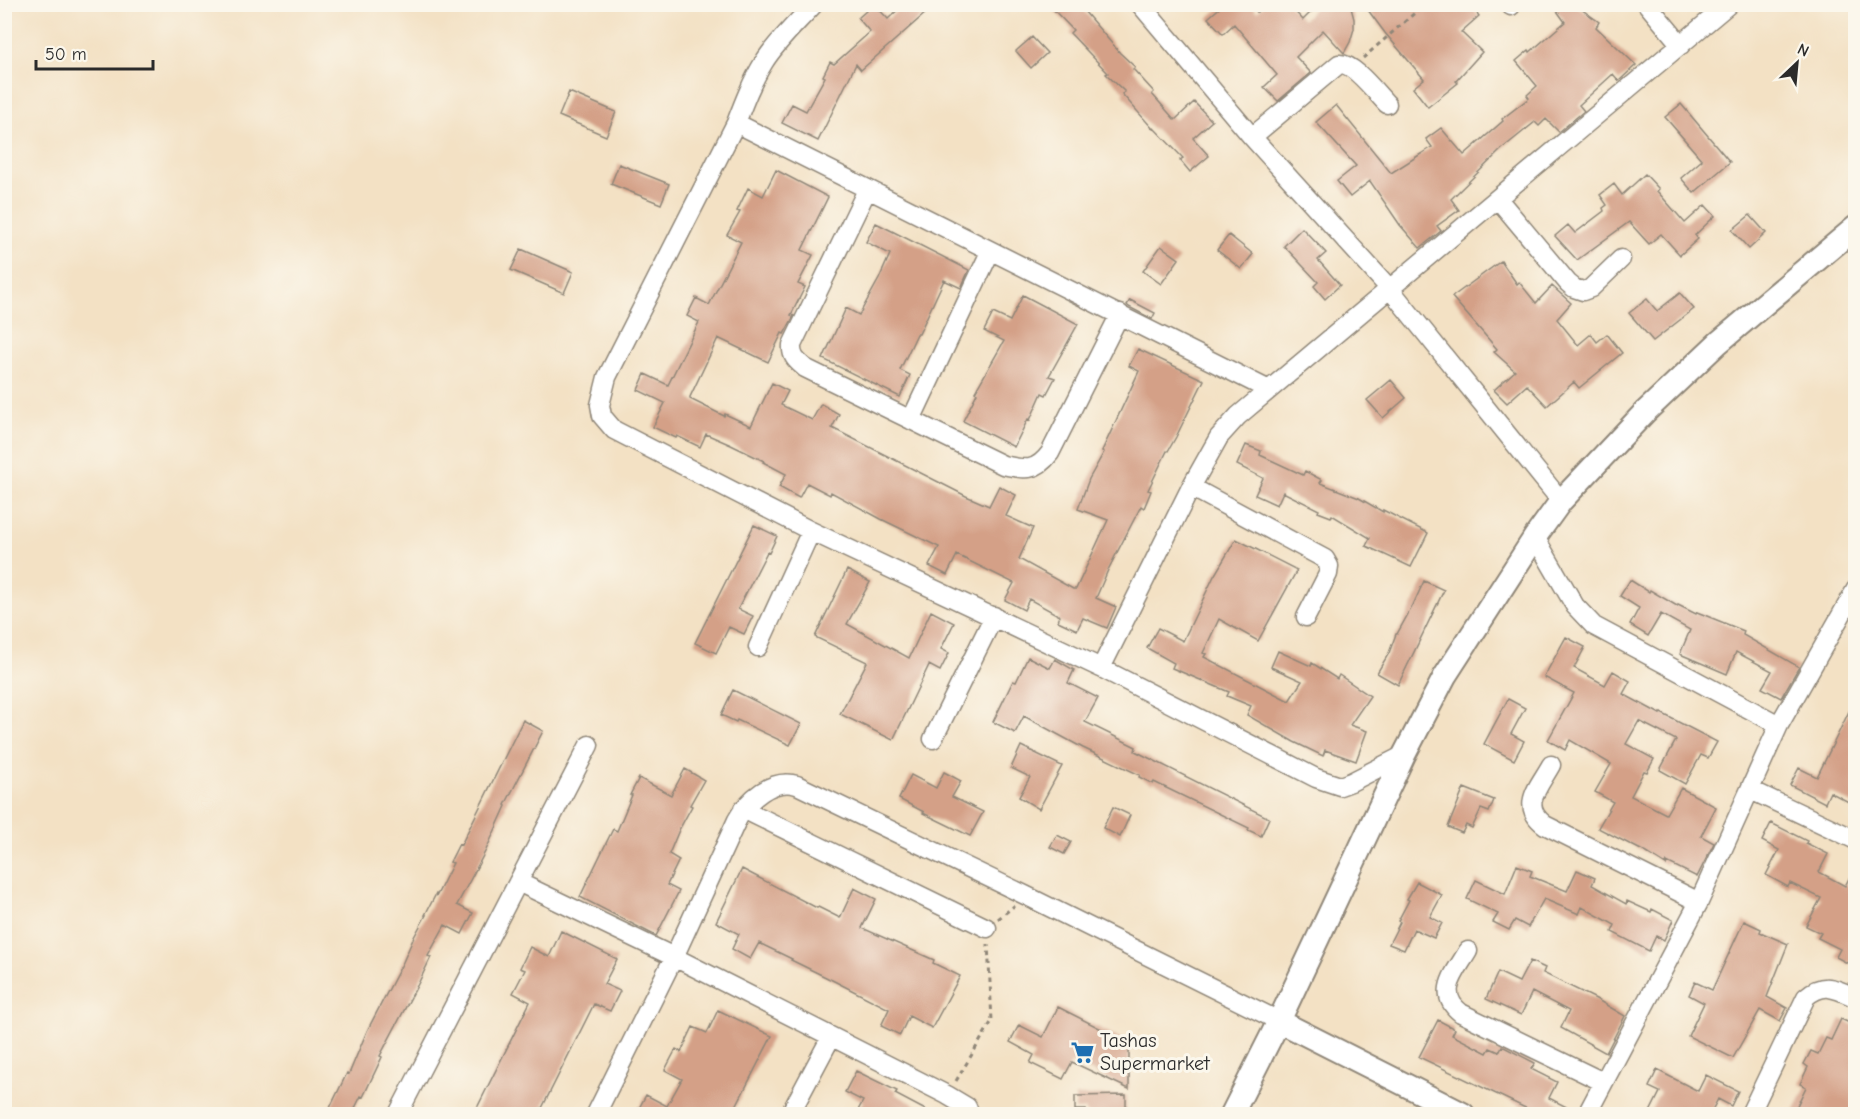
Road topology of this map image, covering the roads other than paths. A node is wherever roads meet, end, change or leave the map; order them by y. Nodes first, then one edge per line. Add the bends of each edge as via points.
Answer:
1 (814, 4) edge
2 (1140, 4) edge
3 (1647, 4) edge
4 (1729, 4) edge
5 (1681, 45) junction
6 (1387, 104) dead end
7 (736, 123) junction
8 (1252, 137) junction
9 (867, 190) junction
10 (1498, 199) junction
11 (1856, 227) edge
12 (990, 252) junction
13 (1622, 259) dead end
14 (1390, 290) junction
15 (1120, 314) junction
16 (1269, 390) junction
17 (911, 420) junction
18 (1191, 488) junction
19 (1561, 501) junction
20 (811, 531) junction
21 (1535, 537) junction
22 (1856, 589) edge
23 (994, 616) junction
24 (1306, 617) dead end
25 (758, 647) dead end
26 (1101, 668) junction
27 (1779, 725) junction
28 (933, 739) dead end
29 (589, 745) dead end
30 (1404, 755) junction
31 (1551, 765) dead end
32 (1751, 790) junction
33 (743, 809) junction
34 (1856, 840) edge
35 (518, 882) junction
36 (1699, 903) junction
37 (987, 928) road end
38 (1468, 951) dead end
39 (674, 957) junction
40 (1856, 998) edge
41 (1279, 1021) junction
42 (831, 1037) junction
43 (1604, 1082) junction
44 (398, 1114) edge
45 (596, 1114) edge
46 (790, 1114) edge
47 (970, 1114) edge
48 (1232, 1114) edge
49 (1463, 1114) edge
50 (1587, 1114) edge
51 (1750, 1114) edge

1 - 7 street via 765,60
2 - 8 street
3 - 5 street
4 - 5 street
5 - 10 street
6 - 8 street via 1352,67 1339,64
7 - 9 street
7 - 20 street via 608,376 600,405 602,416 614,430
8 - 14 street
9 - 12 street
9 - 17 street via 791,353 805,368
10 - 13 street via 1574,288 1591,288
10 - 14 street
11 - 19 street via 1653,404
12 - 15 street
12 - 17 street
14 - 16 street
14 - 19 street
15 - 16 street
15 - 17 street via 1050,453 1033,468 1004,465
16 - 18 street via 1219,437
18 - 24 street via 1325,559 1329,574
18 - 26 street
19 - 21 street
20 - 23 street
20 - 25 street
21 - 27 street via 1575,606 1594,626
21 - 30 street via 1445,676
22 - 27 street
23 - 26 street
23 - 28 street
26 - 30 street via 1330,784 1352,782
27 - 32 street
29 - 35 street
30 - 41 street
31 - 36 street via 1532,803 1537,819
32 - 34 street
32 - 36 street
33 - 37 street
33 - 39 street
33 - 41 street via 773,786 789,783
35 - 39 street
35 - 44 street
36 - 43 street
38 - 43 street via 1450,981 1448,994 1454,1007
39 - 42 street
39 - 45 street
40 - 51 street via 1835,988 1813,990 1806,997
41 - 48 street
41 - 49 street
42 - 46 street
42 - 47 street via 947,1095 967,1107
43 - 50 street

